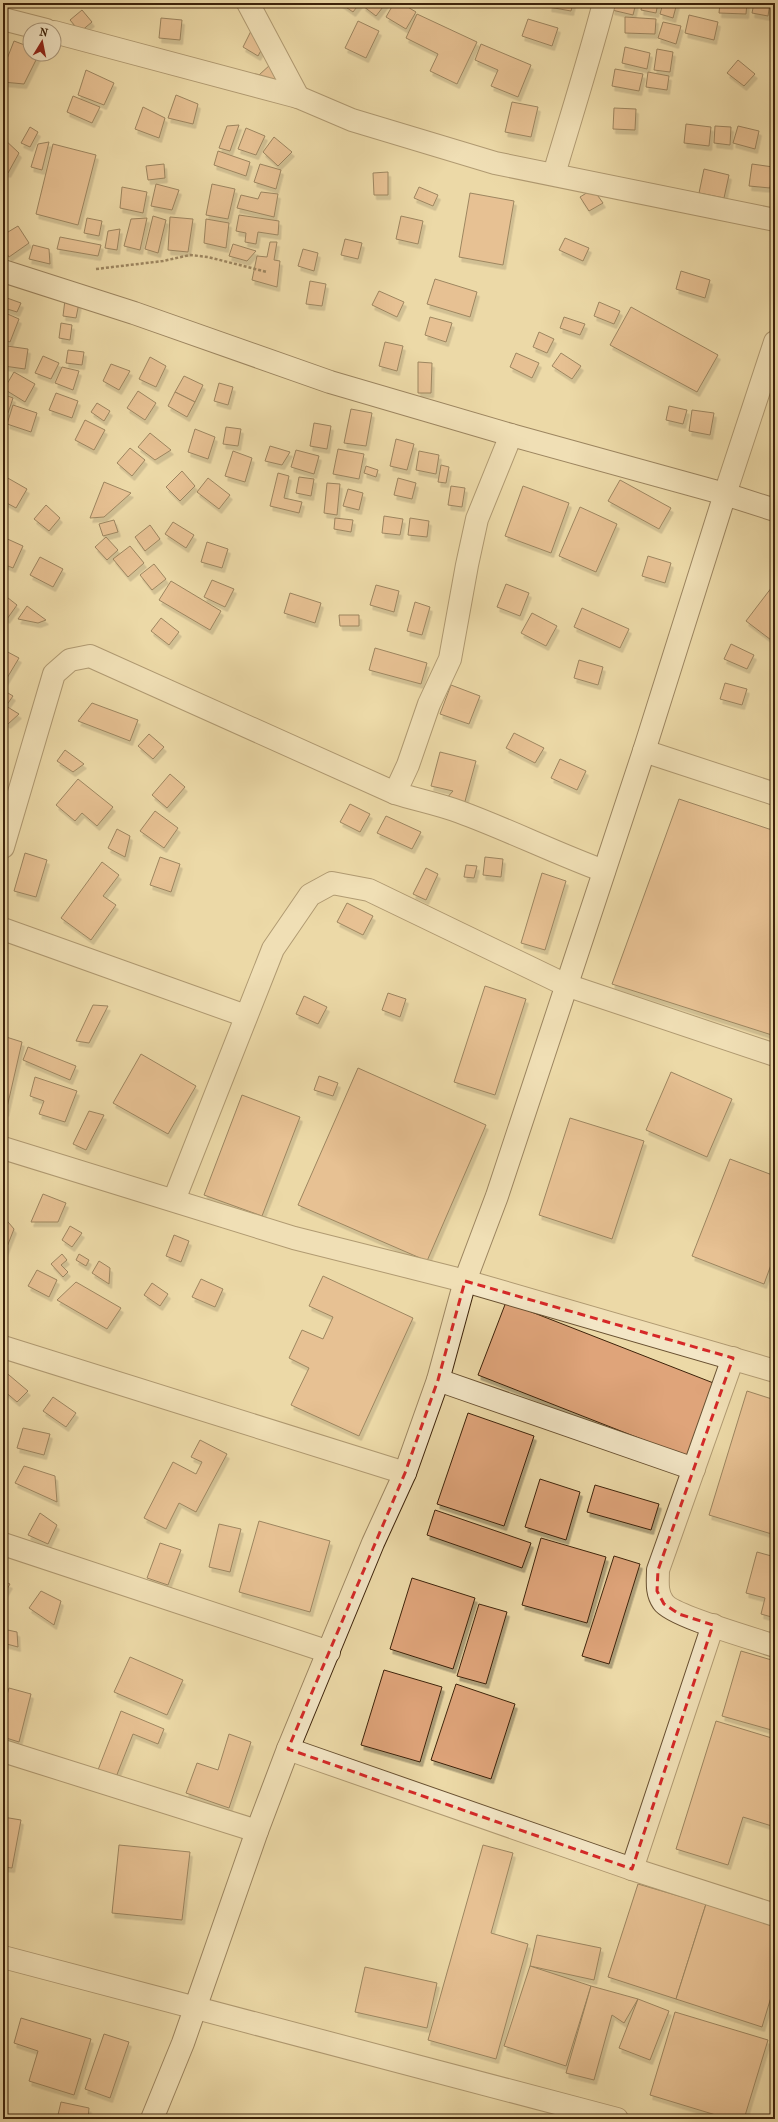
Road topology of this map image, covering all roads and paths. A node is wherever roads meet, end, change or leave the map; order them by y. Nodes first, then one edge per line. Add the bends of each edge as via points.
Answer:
1 (248, 3) edge
2 (604, 3) edge
3 (3, 18) edge
4 (22, 23) edge
5 (62, 34) edge
6 (298, 97) junction
7 (554, 174) junction
8 (775, 220) edge
9 (92, 270) dead end
10 (3, 272) edge
11 (267, 272) dead end
12 (775, 342) edge
13 (511, 435) junction
14 (725, 494) junction
15 (775, 510) edge
16 (644, 751) junction
17 (396, 793) junction
18 (775, 794) edge
19 (3, 847) edge
20 (604, 871) junction
21 (3, 929) edge
22 (566, 985) junction
23 (246, 1016) junction
24 (775, 1055) edge
25 (3, 1148) edge
26 (174, 1200) junction
27 (465, 1281) junction
28 (3, 1347) edge
29 (733, 1358) junction
30 (775, 1371) edge
31 (438, 1380) junction
32 (694, 1469) junction
33 (405, 1473) junction
34 (3, 1544) edge
35 (713, 1625) junction
36 (775, 1646) edge
37 (329, 1652) junction
38 (288, 1749) junction
39 (3, 1751) edge
40 (257, 1831) junction
41 (632, 1869) junction
42 (775, 1915) edge
43 (3, 1957) edge
44 (195, 2008) junction
45 (152, 2119) edge
46 (617, 2119) edge

1 - 6 street
2 - 7 street
3 - 4 street
5 - 6 street
6 - 7 street via 352,120 495,163
7 - 8 street
9 - 11 path via 190,255
10 - 13 street via 134,313 330,382
12 - 14 street
13 - 14 street
13 - 17 street via 477,519 466,565 450,659 429,704
14 - 15 street
14 - 16 street
16 - 18 street
16 - 20 street
17 - 19 street via 90,656 70,660 54,674
17 - 20 street via 458,811
20 - 22 street
21 - 23 street
22 - 23 street via 368,890 332,882 310,895 273,949
22 - 24 street
22 - 27 street via 497,1196
23 - 26 street
25 - 26 street
26 - 27 street via 294,1238
27 - 29 street
27 - 31 street
28 - 33 street
29 - 30 street
29 - 32 street
31 - 32 street
31 - 33 street
32 - 35 street via 658,1570 658,1590 664,1604 679,1614
33 - 37 street
34 - 37 street
35 - 36 street
35 - 41 street
37 - 38 street
38 - 40 street
38 - 41 street
39 - 40 street
40 - 44 street
41 - 42 street
43 - 44 street
44 - 45 street
44 - 46 street

